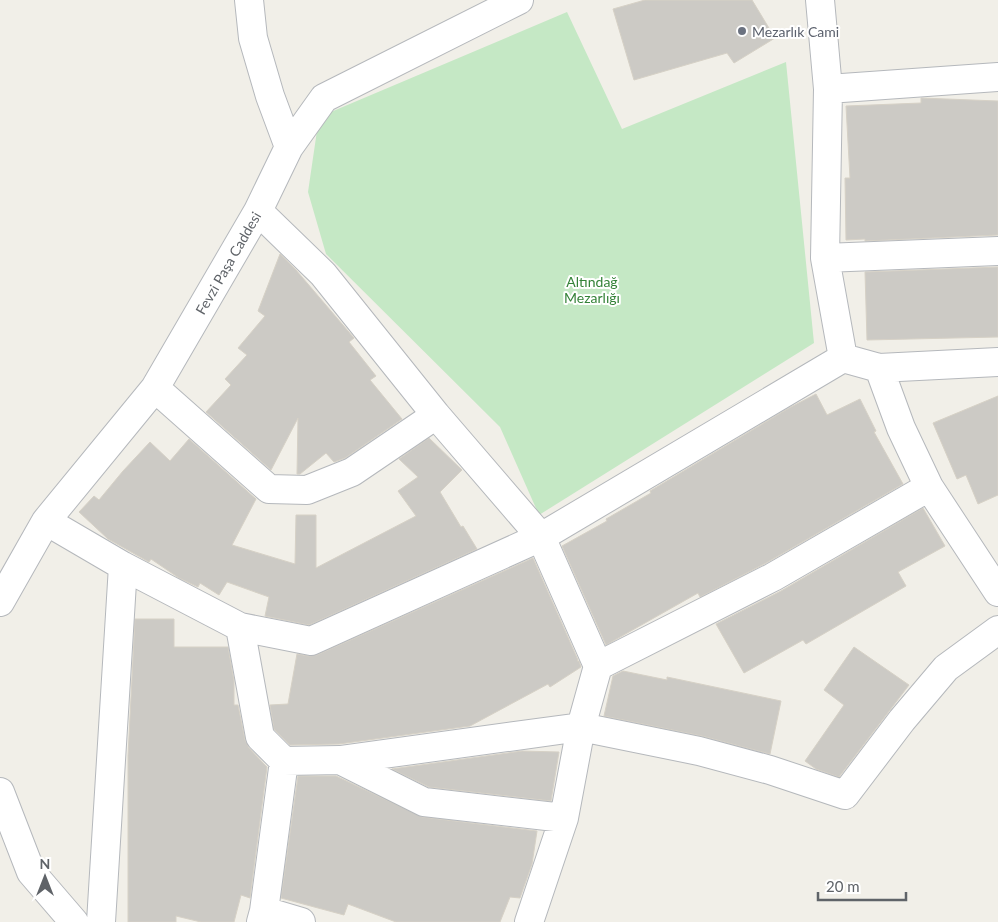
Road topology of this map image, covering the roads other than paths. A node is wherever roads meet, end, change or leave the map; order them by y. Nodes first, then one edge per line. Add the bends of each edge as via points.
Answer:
1 (248, 0) edge
2 (518, 0) edge
3 (820, 0) edge
4 (998, 77) edge
5 (828, 89) junction
6 (289, 147) junction
7 (258, 211) junction
8 (998, 251) edge
9 (825, 258) junction
10 (843, 358) junction
11 (998, 362) edge
12 (879, 368) junction
13 (154, 388) junction
14 (436, 414) junction
15 (929, 487) junction
16 (46, 521) junction
17 (541, 537) junction
18 (123, 566) junction
19 (998, 592) edge
20 (0, 602) edge
21 (240, 626) junction
22 (998, 630) edge
23 (598, 666) junction
24 (581, 727) junction
25 (340, 760) junction
26 (284, 761) junction
27 (0, 792) edge
28 (564, 818) junction
29 (262, 917) edge
30 (74, 922) edge
31 (100, 922) edge
32 (301, 922) edge
33 (529, 922) edge

1 - 6 street via 253,38
2 - 6 street, Fevzi Paşa Caddesi via 324,98
3 - 5 street
4 - 5 street
5 - 9 street
6 - 7 street, Fevzi Paşa Caddesi
7 - 13 street, Fevzi Paşa Caddesi
7 - 14 street via 323,274
8 - 9 street
9 - 10 street
10 - 12 street
10 - 17 street
11 - 12 street
12 - 15 street
13 - 14 street via 269,489 307,490 352,472
13 - 16 street, Fevzi Paşa Caddesi
14 - 17 street
15 - 19 street
15 - 23 street via 773,577
16 - 18 street
16 - 20 street, Fevzi Paşa Caddesi
17 - 21 street via 311,642
17 - 23 street
18 - 21 street
18 - 31 street
21 - 26 street via 260,737
22 - 24 street via 946,668 845,795 699,751
23 - 24 street
24 - 25 street
24 - 28 street
25 - 26 street
25 - 28 street via 424,802
26 - 29 street
27 - 30 street via 31,872
28 - 33 street
29 - 32 street

